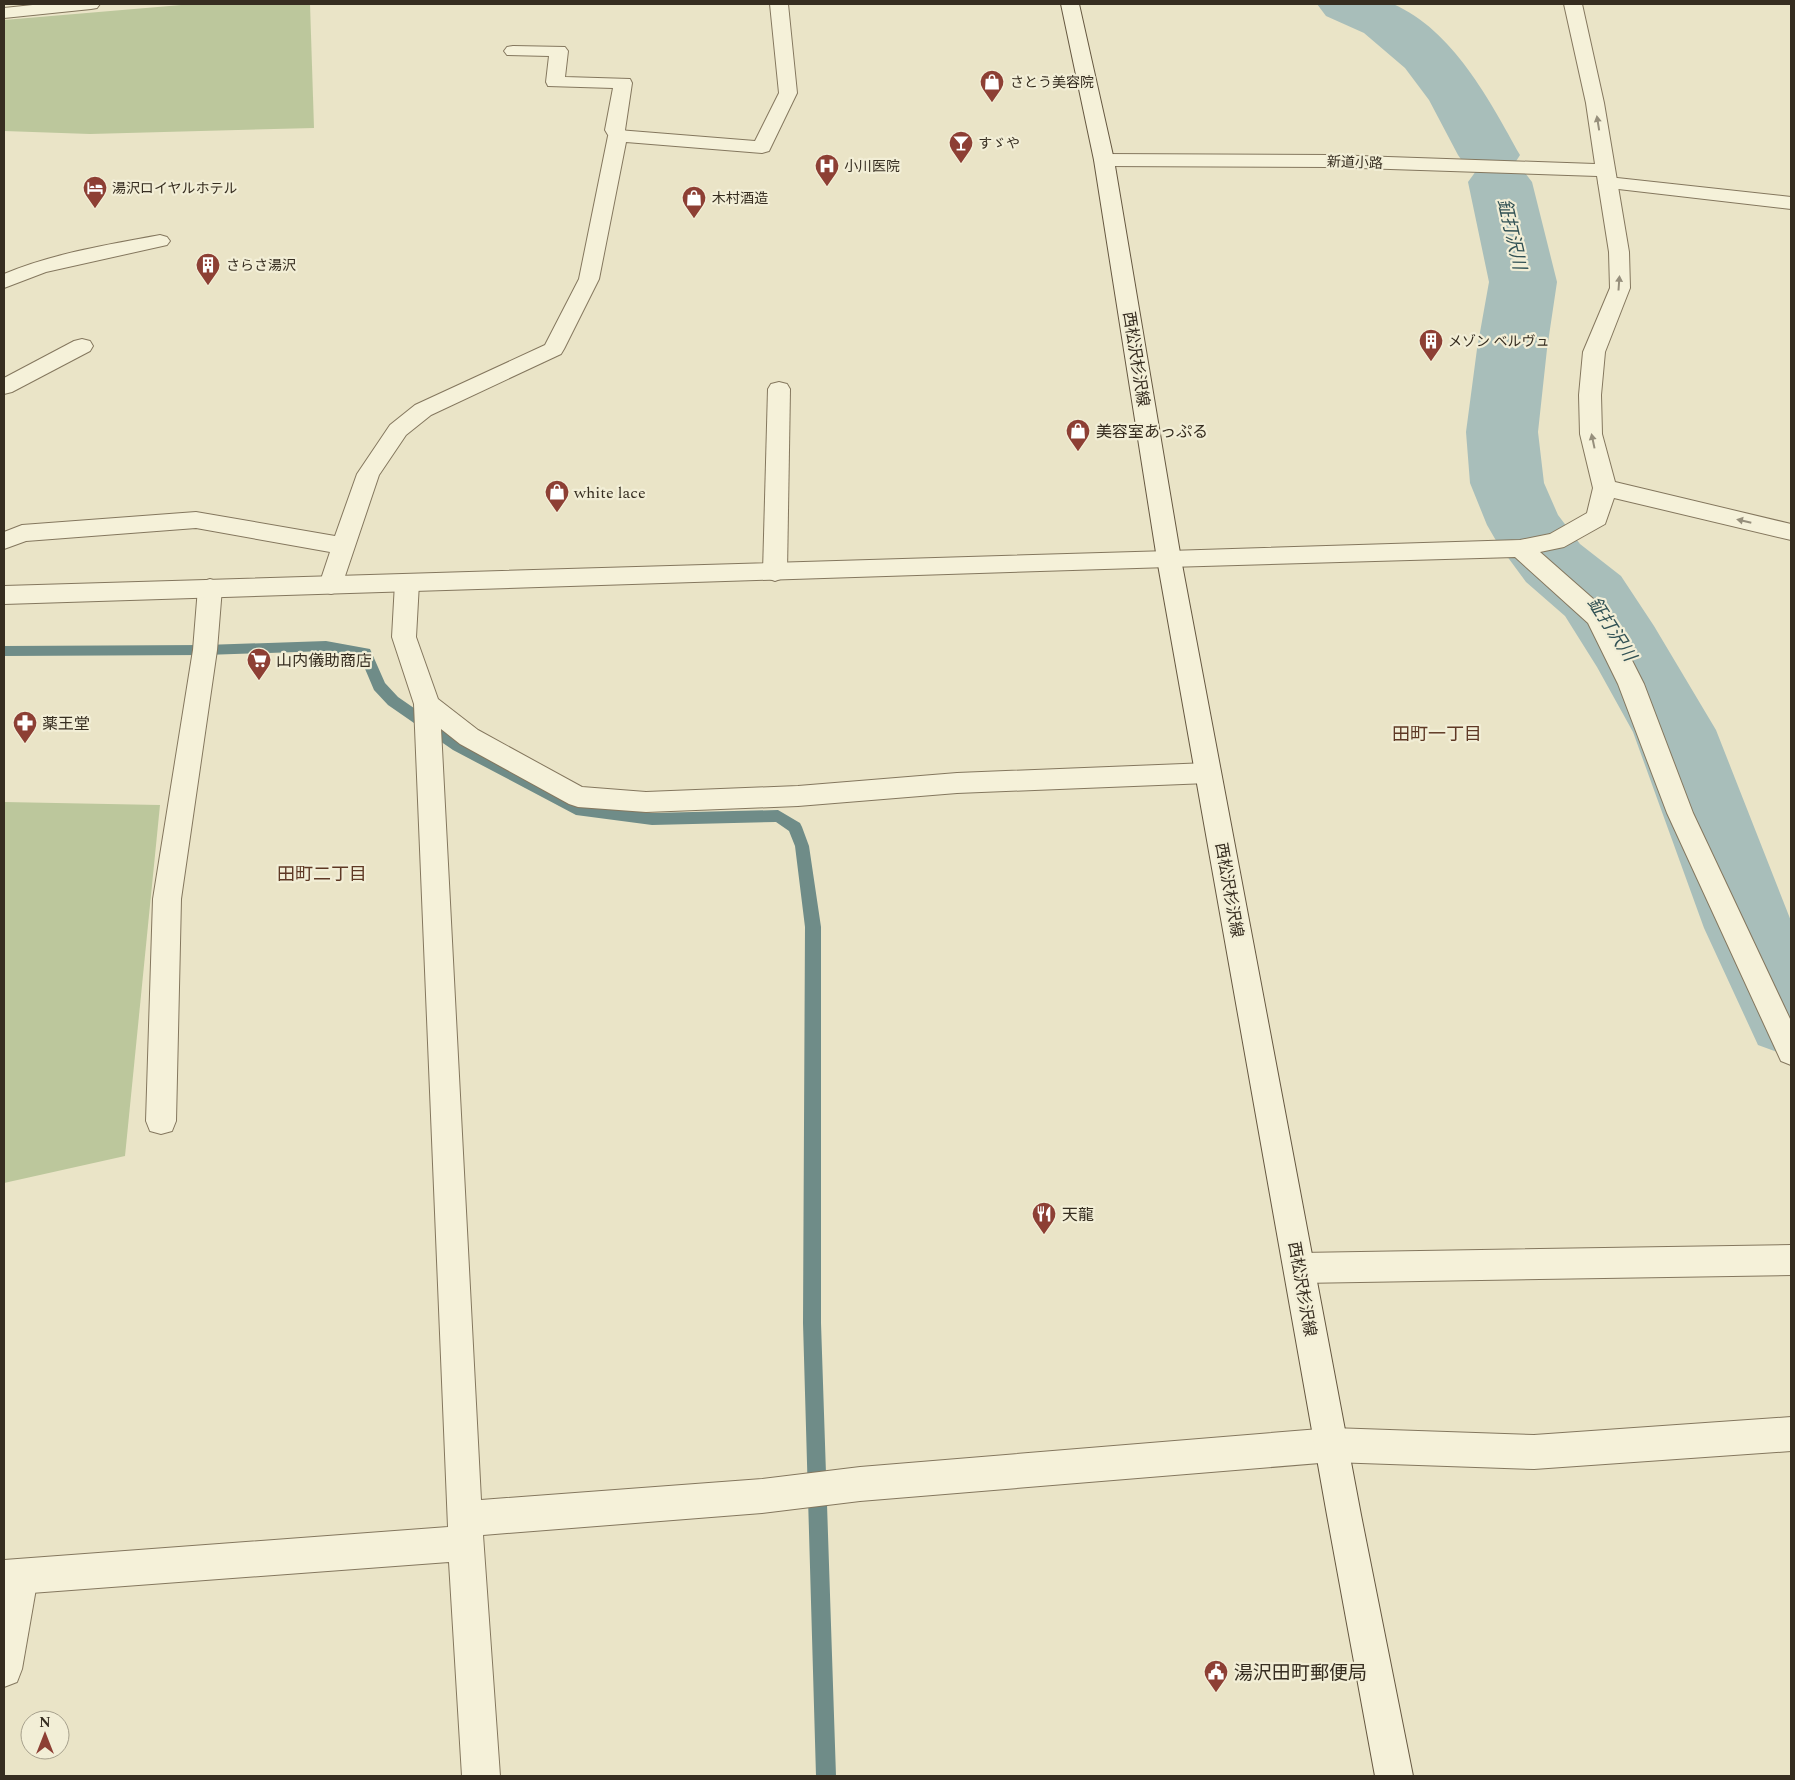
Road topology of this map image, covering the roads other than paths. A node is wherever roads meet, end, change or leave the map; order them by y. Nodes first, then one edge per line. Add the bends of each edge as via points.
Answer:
1 (91, 4) edge
2 (779, 4) edge
3 (1070, 4) edge
4 (1573, 4) edge
5 (4, 12) edge
6 (513, 51) dead end
7 (618, 136) junction
8 (1104, 160) junction
9 (1607, 177) junction
10 (1791, 203) edge
11 (160, 241) dead end
12 (4, 282) edge
13 (82, 346) dead end
14 (4, 387) edge
15 (779, 389) dead end
16 (1605, 488) junction
17 (1791, 532) edge
18 (4, 541) edge
19 (344, 546) junction
20 (1520, 548) junction
21 (1169, 559) junction
22 (775, 572) junction
23 (406, 583) junction
24 (331, 585) junction
25 (210, 588) junction
26 (4, 595) edge
27 (427, 704) junction
28 (1208, 773) junction
29 (1791, 1052) edge
30 (161, 1122) dead end
31 (1791, 1260) edge
32 (1300, 1268) junction
33 (1791, 1434) edge
34 (1332, 1445) junction
35 (465, 1531) junction
36 (12, 1577) edge
37 (4, 1669) edge
38 (481, 1776) edge
39 (1394, 1776) edge

1 - 5 street
2 - 7 street via 788,93 762,147
3 - 8 street, 西松沢杉沢線
9 -> 4 street
6 - 7 street via 559,50 555,82 624,83 615,130
7 - 19 street via 589,279 552,348 423,410 398,430 368,474
8 - 9 street, 新道小路 via 1330,161
8 - 21 street, 西松沢杉沢線
9 - 10 street, 新道小路
16 -> 9 street via 1591,434 1590,395 1594,352 1620,288 1619,252
11 - 12 street via 39,267
13 - 14 street
15 - 22 street
17 -> 16 street
16 - 20 street via 1597,518 1556,541
18 - 19 street via 22,533 196,520
19 - 24 street
20 - 21 street
20 - 29 street via 1598,617 1631,684 1680,813
21 - 22 street
21 - 28 street, 西松沢杉沢線
22 - 23 street
23 - 24 street
23 - 27 street via 404,637
24 - 25 street
25 - 26 street
25 - 30 street via 205,650 167,899
27 - 28 street via 469,737 578,797 588,798 656,802 798,796 957,783
27 - 35 street
28 - 32 street, 西松沢杉沢線
31 - 32 street
32 - 34 street, 西松沢杉沢線
33 - 34 street via 1534,1452
34 - 35 street via 860,1484
34 - 39 street, 西松沢杉沢線
35 - 36 street
35 - 38 street
36 - 37 street

